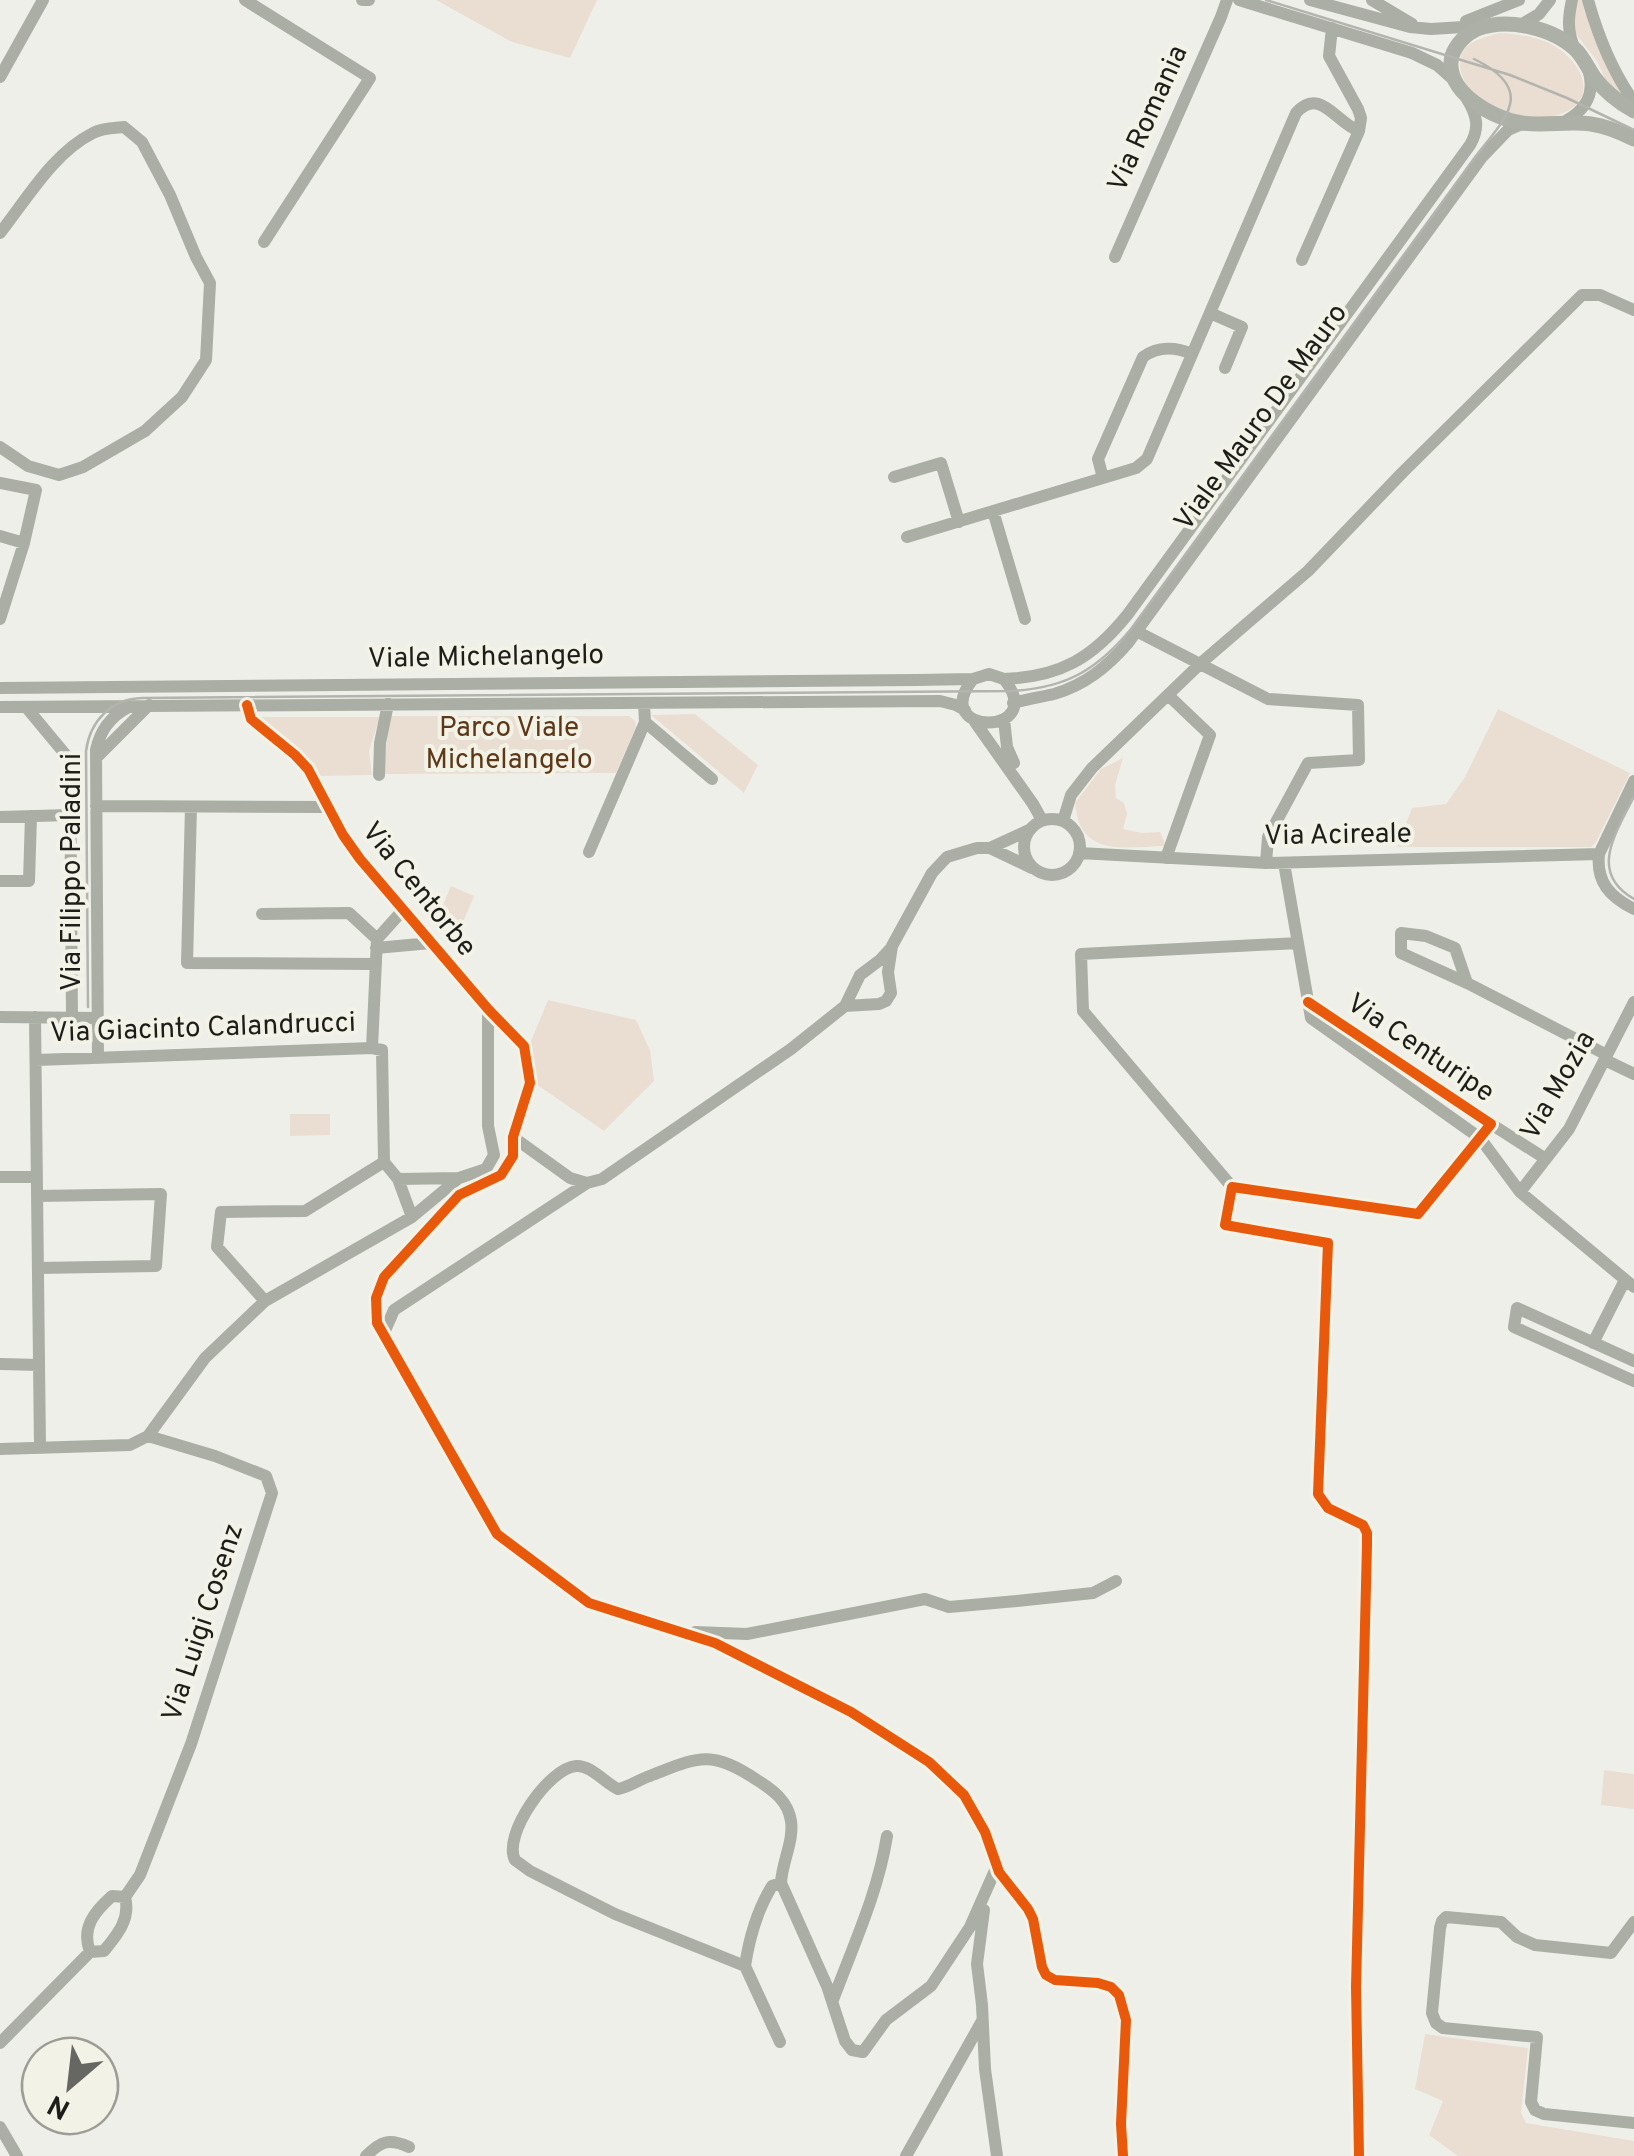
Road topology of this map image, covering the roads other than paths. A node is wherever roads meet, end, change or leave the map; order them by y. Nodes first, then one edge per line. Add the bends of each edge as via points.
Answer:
1 (43, 0) edge
2 (245, 0) edge
3 (1227, 0) edge
4 (1239, 0) edge
5 (1310, 0) edge
6 (1372, 0) edge
7 (1519, 0) edge
8 (1550, 0) edge
9 (1572, 0) edge
10 (1588, 0) edge
11 (1331, 3) edge
12 (1494, 25) junction
13 (1519, 26) junction
14 (1332, 28) junction
15 (1427, 29) junction
16 (1575, 49) junction
17 (1587, 66) junction
18 (0, 76) edge
19 (1459, 87) junction
20 (1634, 102) edge
21 (1634, 111) edge
22 (1524, 123) junction
23 (1562, 123) junction
24 (1359, 131) junction
25 (1634, 139) edge
26 (0, 233) edge
27 (264, 242) dead end
28 (1115, 257) dead end
29 (1302, 260) dead end
30 (1634, 310) edge
31 (1210, 313) junction
32 (1192, 354) junction
33 (1225, 368) dead end
34 (0, 446) edge
35 (45, 470) junction
36 (894, 477) dead end
37 (1102, 478) junction
38 (0, 482) edge
39 (36, 490) junction
40 (993, 512) junction
41 (959, 522) junction
42 (0, 536) edge
43 (907, 537) dead end
44 (24, 544) junction
45 (0, 619) edge
46 (1025, 619) dead end
47 (1138, 632) junction
48 (1201, 663) junction
49 (973, 679) junction
50 (1004, 679) junction
51 (0, 688) edge
52 (1168, 695) junction
53 (644, 702) junction
54 (1014, 702) junction
55 (388, 704) junction
56 (142, 705) junction
57 (247, 705) junction
58 (0, 707) edge
59 (26, 707) junction
60 (970, 715) junction
61 (1004, 719) junction
62 (645, 722) junction
63 (379, 776) dead end
64 (712, 779) dead end
65 (1634, 782) edge
66 (96, 806) junction
67 (191, 807) junction
68 (328, 808) junction
69 (70, 815) junction
70 (0, 816) edge
71 (30, 816) junction
72 (1053, 820) junction
73 (1029, 830) junction
74 (990, 848) junction
75 (589, 852) dead end
76 (1080, 852) junction
77 (1599, 854) junction
78 (1166, 858) junction
79 (1284, 863) junction
80 (1266, 864) junction
81 (1032, 868) junction
82 (0, 881) edge
83 (1634, 909) edge
84 (403, 910) junction
85 (262, 914) dead end
86 (431, 942) junction
87 (1298, 943) junction
88 (377, 944) junction
89 (892, 946) junction
90 (376, 964) junction
91 (867, 970) junction
92 (856, 983) junction
93 (1467, 983) junction
94 (892, 984) junction
95 (1308, 1002) junction
96 (1634, 1002) edge
97 (870, 1004) junction
98 (844, 1006) junction
99 (488, 1009) junction
100 (0, 1017) edge
101 (35, 1017) junction
102 (72, 1018) junction
103 (98, 1018) junction
104 (372, 1048) junction
105 (1606, 1057) junction
106 (98, 1058) junction
107 (36, 1060) junction
108 (1634, 1074) edge
109 (1491, 1124) junction
110 (513, 1136) junction
111 (1480, 1138) junction
112 (1546, 1159) junction
113 (384, 1162) junction
114 (0, 1177) edge
115 (37, 1177) junction
116 (459, 1178) junction
117 (398, 1179) junction
118 (587, 1183) junction
119 (1232, 1187) junction
120 (1520, 1192) junction
121 (37, 1196) junction
122 (412, 1217) junction
123 (38, 1268) junction
124 (1629, 1284) edge
125 (266, 1301) junction
126 (384, 1335) junction
127 (1593, 1342) junction
128 (1634, 1362) edge
129 (0, 1364) edge
130 (39, 1365) junction
131 (1634, 1380) edge
132 (148, 1436) junction
133 (40, 1448) junction
134 (0, 1449) edge
135 (1116, 1580) dead end
136 (677, 1631) junction
137 (887, 1836) dead end
138 (997, 1866) junction
139 (781, 1883) junction
140 (990, 1883) junction
141 (125, 1897) junction
142 (1634, 1922) edge
143 (1628, 1938) edge
144 (90, 1952) junction
145 (745, 1966) junction
146 (832, 2000) junction
147 (983, 2018) junction
148 (780, 2042) dead end
149 (0, 2043) edge
150 (1634, 2123) edge
151 (0, 2126) edge
152 (409, 2147) dead end
153 (17, 2156) edge
154 (366, 2156) edge
155 (906, 2156) edge
156 (997, 2156) edge
157 (1123, 2156) edge
158 (1358, 2156) edge

1 - 18 street
2 - 27 street via 370,78
3 - 28 street, Via Romania
4 - 14 street
5 - 11 street
6 - 15 street
7 - 15 street
8 - 13 street
9 - 16 street via 1568,24
10 - 20 street
11 - 15 street
12 - 13 main road
12 - 15 street
12 - 19 main road via 1466,35 1456,47 1451,65
13 - 16 main road
14 - 19 street via 1421,57
14 - 24 street via 1329,56 1358,109
16 - 17 main road
17 - 21 main road via 1609,94
17 - 23 street via 1590,96
19 - 22 main road via 1490,112
19 - 50 street, Viale Mauro De Mauro via 1477,120 1470,145 1128,614 1077,662
22 - 23 main road
22 - 47 street, Viale Mauro De Mauro via 1482,157
23 - 25 main road via 1597,125
24 - 29 street
24 - 31 street via 1319,104 1296,114
26 - 35 street via 76,144 96,130 124,127 142,142 210,283 206,360 182,397 145,431 83,468
30 - 48 street via 1582,295 1308,571
31 - 32 street
31 - 33 street via 1242,327
32 - 37 street via 1148,459
32 - 37 street via 1178,348 1143,358 1098,460
34 - 35 street
35 - 39 street
36 - 41 street via 941,464
37 - 40 street
38 - 39 street
39 - 44 street
40 - 41 street
40 - 46 street
41 - 43 street
42 - 44 street
44 - 45 street
47 - 48 street
47 - 54 street, Viale Mauro De Mauro via 1081,684
48 - 52 street
48 - 80 street via 1268,699 1358,705 1358,760 1308,764 1268,837
49 - 50 street
49 - 51 street, Viale Michelangelo
49 - 60 street via 963,698
50 - 54 street
52 - 72 street via 1078,783
52 - 78 street via 1210,735
53 - 55 street, Viale Michelangelo
53 - 60 street, Viale Michelangelo via 940,701
53 - 62 street
54 - 61 street
55 - 57 street, Viale Michelangelo
55 - 63 street
56 - 57 street, Viale Michelangelo
56 - 59 street, Viale Michelangelo
56 - 66 street, Via Filippo Paladini via 111,718 100,735
57 - 68 street, Via Centorbe via 251,719 303,762
58 - 59 street, Viale Michelangelo
59 - 69 street, Via Filippo Paladini via 70,760
60 - 61 street via 989,724
60 - 72 street via 1033,804
61 - 72 street via 1010,756
62 - 64 street
62 - 75 street
65 - 77 street
66 - 67 street
66 - 103 street, Via Filippo Paladini
67 - 68 street
67 - 90 street via 187,963
68 - 84 street, Via Centorbe via 360,860
69 - 71 street
69 - 102 street, Via Filippo Paladini
70 - 71 street
71 - 82 street via 29,881
72 - 73 street
72 - 76 street via 1077,834
73 - 74 street
73 - 81 street via 1024,854
74 - 81 street
74 - 89 street via 947,856
76 - 78 street, Via Acireale
76 - 81 street via 1072,868 1056,875
77 - 79 street, Via Acireale
77 - 83 street via 1602,882
78 - 80 street, Via Acireale
79 - 80 street, Via Acireale
79 - 87 street
84 - 86 street, Via Centorbe
84 - 88 street
85 - 88 street via 349,913
86 - 88 street
86 - 99 street, Via Centorbe
87 - 95 street
87 - 119 street via 1081,954 1082,1012
88 - 90 street
89 - 91 street
89 - 94 street
90 - 104 street
91 - 92 street
91 - 94 street via 887,975
92 - 97 street
92 - 98 street
93 - 93 street via 1454,948 1401,934 1401,953
93 - 105 street
94 - 97 street via 886,1000
95 - 109 street, Via Centuripe
95 - 111 street via 1311,1018
96 - 105 street, Via Mozia
97 - 98 street
98 - 118 street via 602,1179
99 - 110 street, Via Centorbe via 524,1046 530,1083
99 - 116 street via 494,1155 486,1170
100 - 101 street
101 - 102 street
101 - 107 street, Via Filippo Paladini
102 - 103 street
103 - 106 street, Via Filippo Paladini
104 - 106 street, Via Giacinto Calandrucci
104 - 113 street via 382,1050
105 - 108 street
105 - 112 street, Via Mozia
106 - 107 street, Via Giacinto Calandrucci
107 - 115 street, Via Filippo Paladini
109 - 111 street, Via Centuripe
109 - 112 street
110 - 118 street
110 - 126 street, Via Centorbe via 513,1156 501,1175 459,1195 384,1277 376,1298
111 - 119 street via 1418,1214
111 - 120 street, Via Centuripe
112 - 120 street, Via Mozia
113 - 117 street
113 - 125 street via 305,1211 221,1212 217,1247
114 - 115 street
115 - 121 street, Via Filippo Paladini
116 - 117 street
116 - 122 street
117 - 122 street
118 - 126 street via 394,1310
119 - 158 street via 1225,1225 1328,1243 1318,1494 1367,1533
120 - 124 street, Via Centuripe
121 - 123 street, Via Filippo Paladini
121 - 123 street via 161,1194 156,1266
122 - 125 street
123 - 130 street, Via Filippo Paladini
124 - 127 street
125 - 132 street via 205,1358
126 - 136 street via 497,1534 589,1602
127 - 128 street
127 - 131 street via 1516,1308 1514,1327
129 - 130 street
130 - 133 street, Via Filippo Paladini
132 - 133 street via 130,1445
132 - 141 street, Via Luigi Cosenz via 266,1476 272,1494 191,1744 140,1875
133 - 134 street
135 - 136 street via 1093,1593 949,1608 925,1598 747,1634
136 - 138 street via 715,1643 851,1712 929,1762 964,1795
137 - 146 street via 875,1890
138 - 140 street
138 - 157 street via 1033,1919 1046,1975 1111,1987 1119,1995 1126,2020
139 - 145 street via 764,1902
139 - 145 street via 792,1826 788,1808 724,1760 704,1757 618,1789 586,1768 566,1769 552,1777 516,1830 512,1853 530,1871
139 - 146 street
140 - 146 street via 931,1986 886,2020 864,2052 846,2041
140 - 147 street via 978,1944
141 - 144 street, Via Luigi Cosenz via 121,1930 104,1951
141 - 144 street, Via Luigi Cosenz via 112,1896 93,1913 85,1939
142 - 143 street
143 - 150 street via 1612,1953 1535,1945 1500,1922 1446,1917 1432,2013 1443,2028 1537,2037 1535,2110
144 - 149 street, Via Luigi Cosenz
145 - 148 street
147 - 155 street
147 - 156 street
151 - 153 street
152 - 154 street via 392,2140

